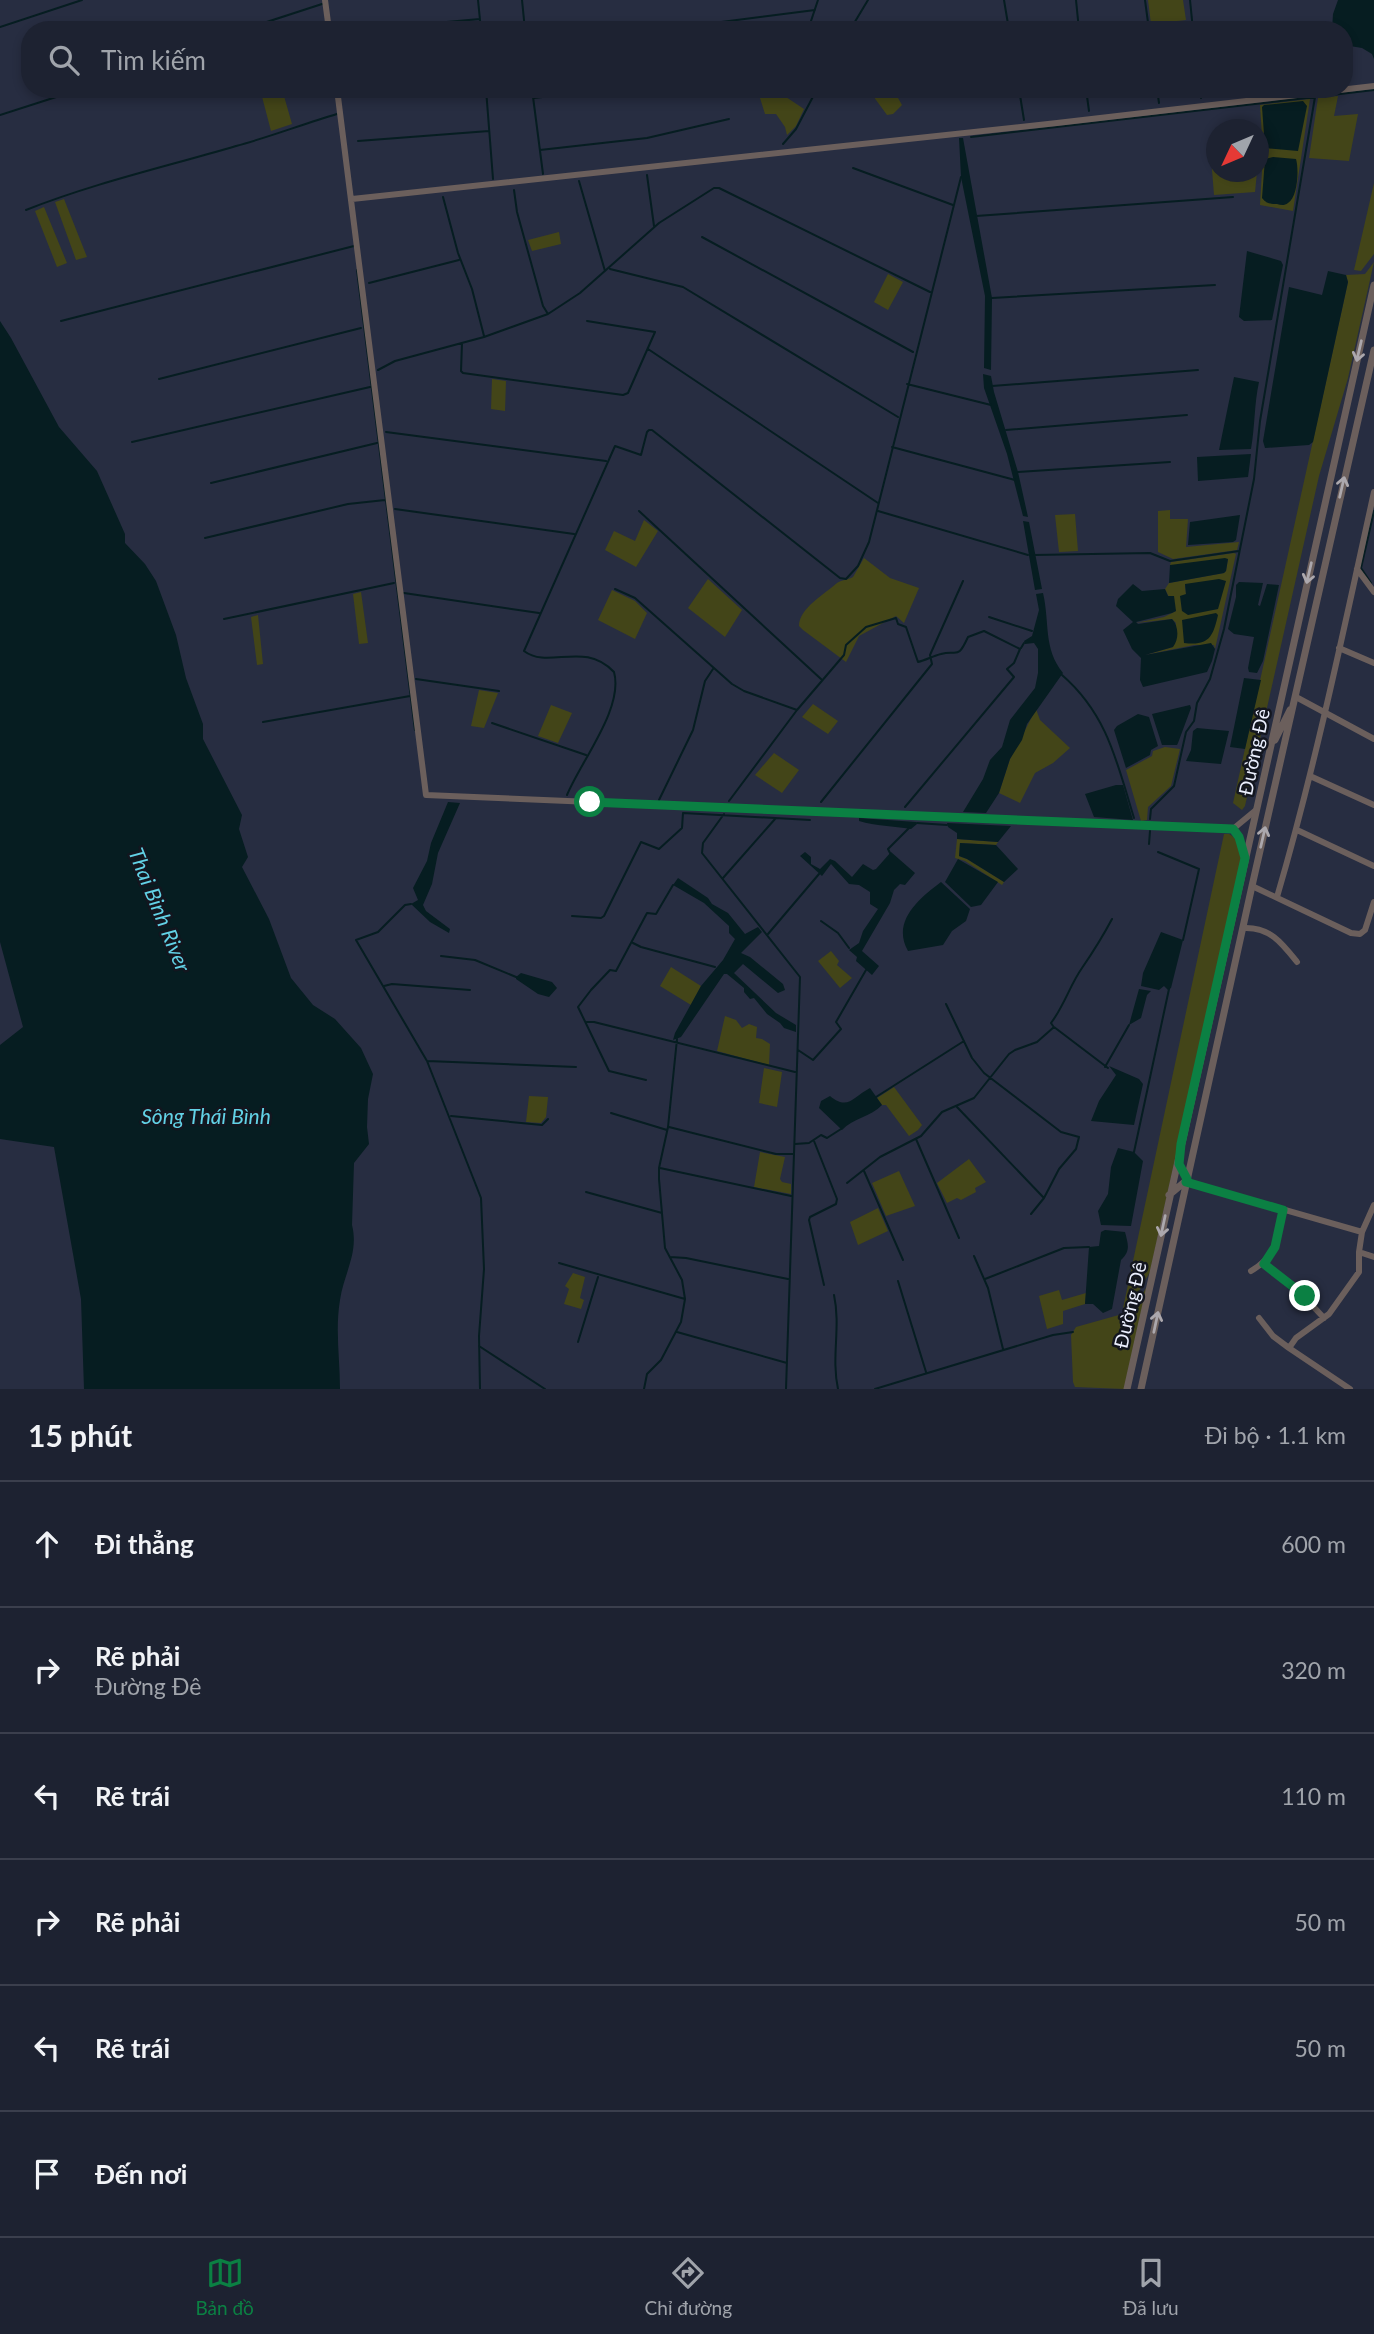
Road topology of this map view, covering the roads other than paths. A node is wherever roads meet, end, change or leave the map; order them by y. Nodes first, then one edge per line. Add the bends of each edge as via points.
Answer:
1 (325, 0) edge
2 (328, 21) edge
3 (1374, 86) edge
4 (1353, 88) edge
5 (338, 98) edge
6 (1271, 98) edge
7 (352, 199) junction
8 (1374, 285) edge
9 (1374, 350) edge
10 (1374, 492) edge
11 (1357, 569) junction
12 (1374, 593) edge
13 (1339, 648) junction
14 (1374, 663) edge
15 (1296, 697) junction
16 (1325, 714) junction
17 (1374, 739) edge
18 (1269, 753) junction
19 (1310, 776) junction
20 (1374, 805) edge
21 (1258, 808) junction
22 (1233, 829) junction
23 (1297, 830) junction
24 (1245, 858) junction
25 (1374, 866) edge
26 (1252, 886) junction
27 (1277, 897) junction
28 (1374, 902) edge
29 (1244, 928) junction
30 (1297, 962) dead end
31 (1181, 1144) junction
32 (1187, 1180) junction
33 (1169, 1195) junction
34 (1374, 1205) edge
35 (1283, 1210) junction
36 (1362, 1232) junction
37 (1359, 1252) junction
38 (1374, 1257) edge
39 (1264, 1264) junction
40 (1251, 1271) dead end
41 (1259, 1318) dead end
42 (1324, 1318) junction
43 (1289, 1348) junction
44 (1127, 1389) edge
45 (1141, 1389) edge
46 (1350, 1389) edge

1 - 2 street
3 - 4 street
5 - 7 street
6 - 7 street
7 - 22 street via 426,795
8 -> 18 street, Đường Đê
15 -> 9 street, Đường Đê
10 - 11 street
11 - 12 street
11 - 13 street
13 - 14 street
13 - 16 street
15 - 16 street
15 - 18 street
26 -> 15 street, Đường Đê
16 - 17 street
16 - 19 street
18 - 21 street, Đường Đê
19 - 20 street
19 - 23 street
21 - 22 street
21 - 24 street, Đường Đê
22 - 24 street
23 - 25 street
23 - 27 street
24 - 31 street, Đường Đê
26 - 27 street
26 - 29 street, Đường Đê
27 - 28 street via 1360,934 1366,930
29 - 30 street via 1271,934
29 - 32 street, Đường Đê
31 - 32 street via 1179,1164
31 - 33 street, Đường Đê
32 - 33 street
32 - 35 street
45 -> 32 street, Đường Đê
33 -> 44 street, Đường Đê
34 - 36 street
35 - 36 street
35 - 39 street via 1275,1247
36 - 37 street
37 - 38 street
37 - 42 street via 1359,1272
39 - 40 street
39 - 42 street via 1294,1286
41 - 43 street
42 - 43 street
43 - 46 street

